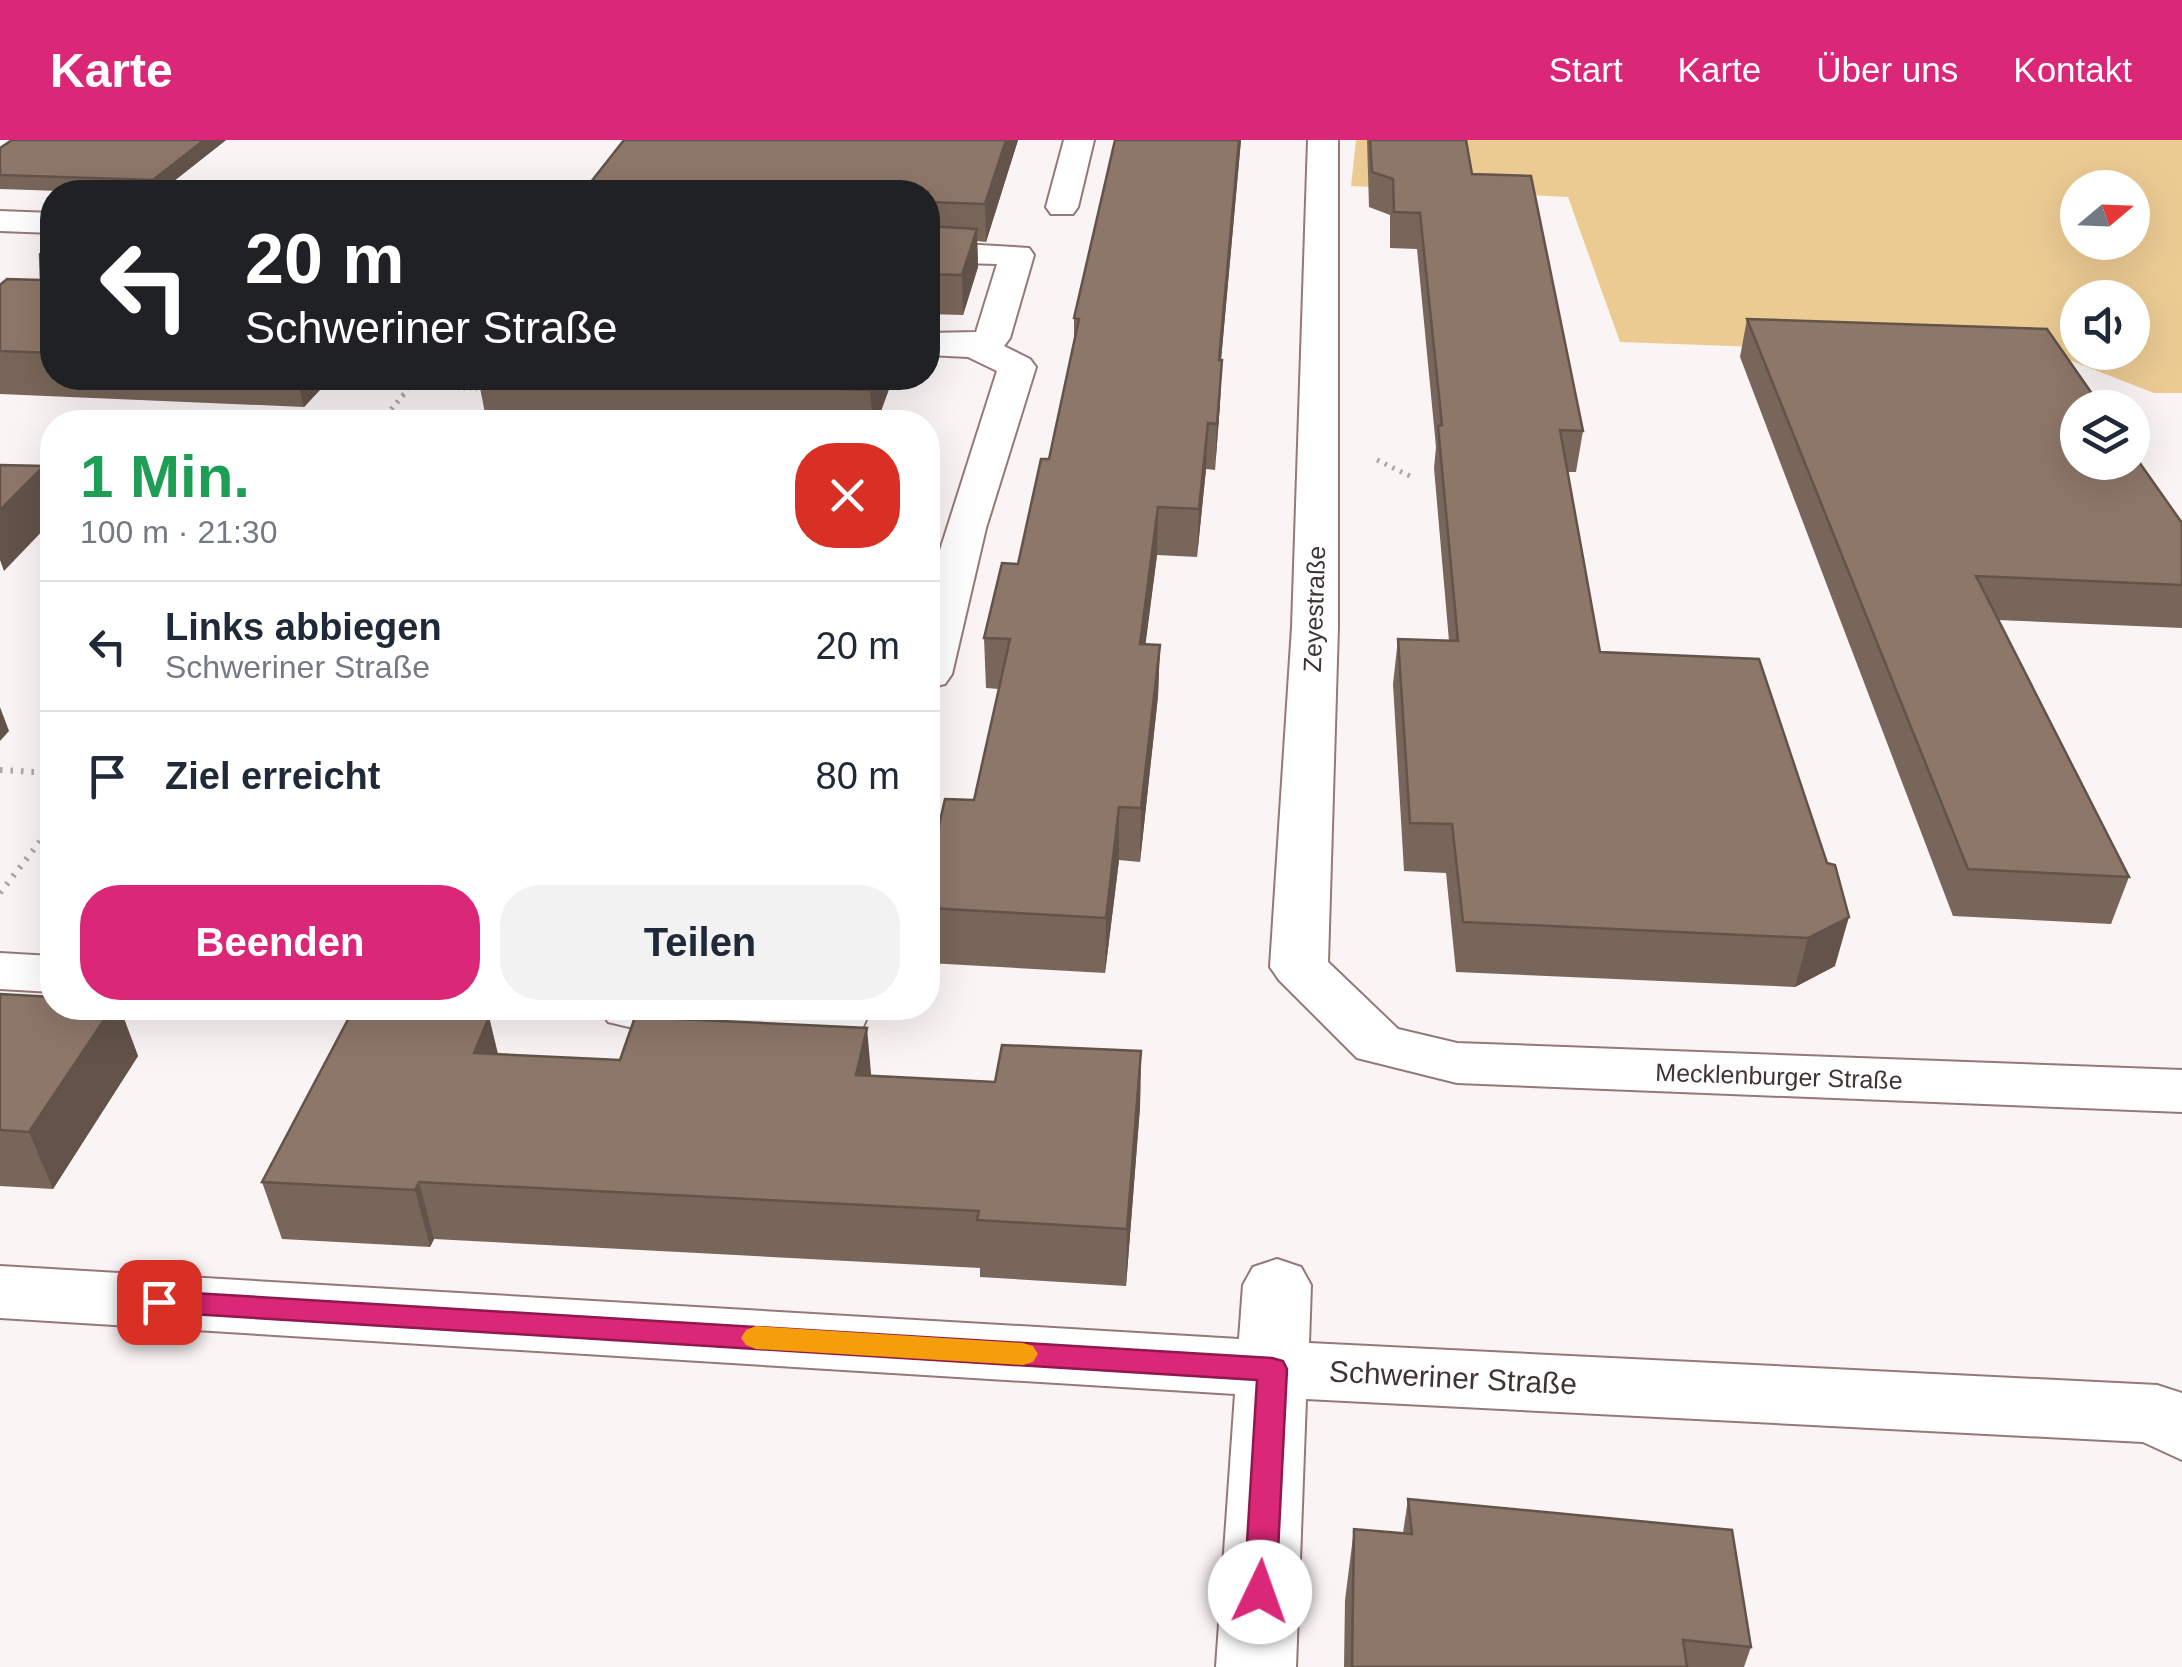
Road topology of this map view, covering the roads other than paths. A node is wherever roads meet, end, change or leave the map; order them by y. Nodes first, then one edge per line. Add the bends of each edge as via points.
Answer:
1 (1080, 140) edge
2 (1323, 140) edge
3 (1062, 206) dead end
4 (0, 221) edge
5 (40, 223) edge
6 (940, 252) edge
7 (940, 345) edge
8 (975, 346) junction
9 (940, 627) edge
10 (0, 970) edge
11 (40, 973) edge
12 (1378, 1044) joint
13 (2182, 1090) edge
14 (1277, 1284) dead end
15 (0, 1292) edge
16 (1272, 1369) junction
17 (2182, 1431) edge
18 (1256, 1667) edge

1 - 3 street
2 - 12 street, Zeyestraße via 1315,627 1299,967
4 - 5 street
6 - 8 street via 1017,255 992,338
7 - 8 street
8 - 9 street via 1017,367
10 - 11 street
12 - 13 street, Mecklenburger Straße via 1457,1064
14 - 16 street
15 - 16 street, Schweriner Straße
16 - 17 street, Schweriner Straße via 2157,1414
16 - 18 street

